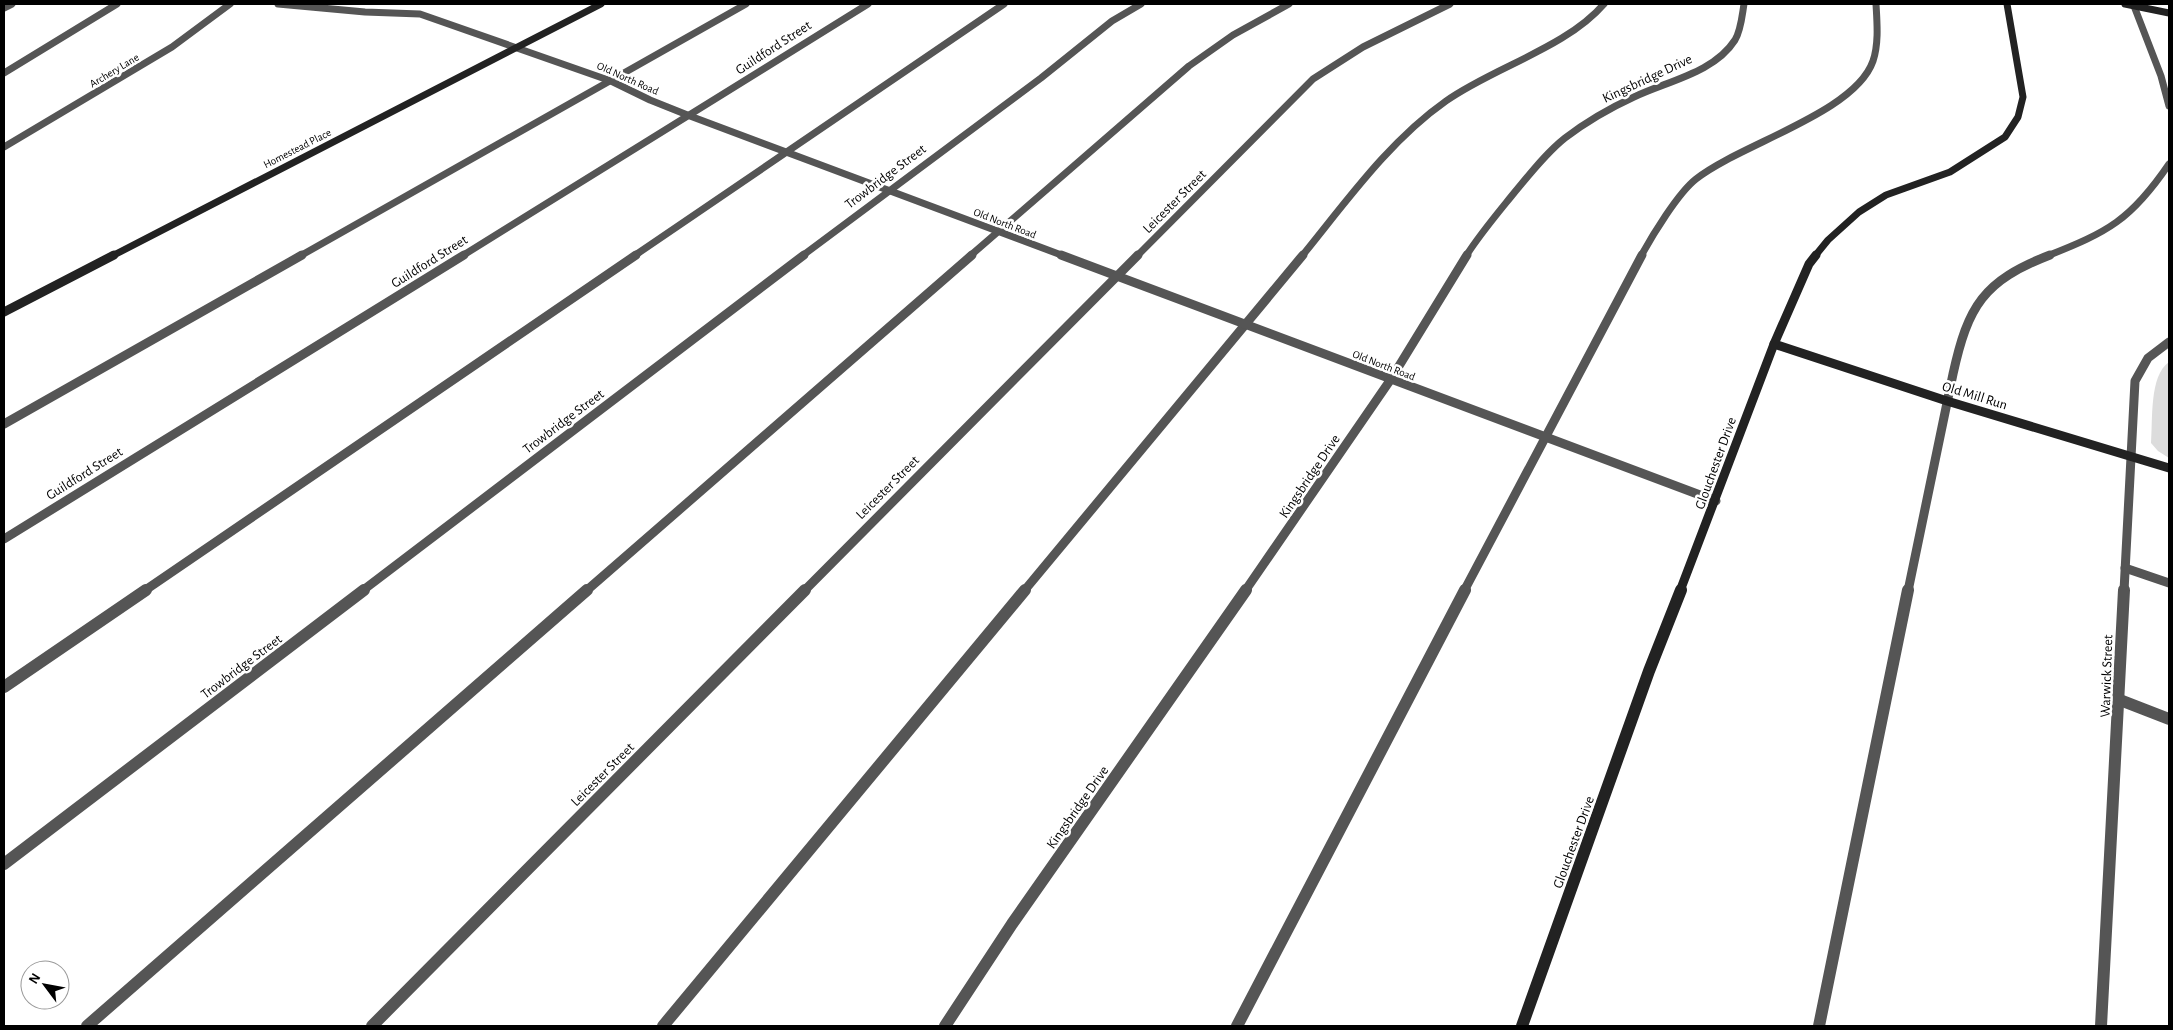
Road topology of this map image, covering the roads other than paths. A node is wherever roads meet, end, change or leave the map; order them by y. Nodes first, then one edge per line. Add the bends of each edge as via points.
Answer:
1 (12, 4) edge
2 (117, 4) edge
3 (230, 4) edge
4 (278, 4) edge
5 (601, 4) edge
6 (746, 4) edge
7 (868, 4) edge
8 (1004, 4) edge
9 (1141, 4) edge
10 (1289, 4) edge
11 (1450, 4) edge
12 (1604, 4) edge
13 (1744, 4) edge
14 (1876, 4) edge
15 (2007, 4) edge
16 (2125, 4) edge
17 (2134, 6) junction
18 (4, 8) edge
19 (2169, 13) edge
20 (519, 46) junction
21 (4, 73) edge
22 (611, 80) junction
23 (2169, 106) edge
24 (690, 116) junction
25 (4, 147) edge
26 (785, 152) junction
27 (2169, 164) edge
28 (888, 191) junction
29 (997, 232) junction
30 (1117, 277) junction
31 (4, 312) edge
32 (1246, 325) junction
33 (2169, 342) edge
34 (1774, 344) junction
35 (1391, 379) junction
36 (1947, 401) junction
37 (4, 424) edge
38 (1545, 437) junction
39 (2130, 455) junction
40 (2169, 468) edge
41 (1716, 501) junction
42 (4, 539) edge
43 (2125, 568) junction
44 (2169, 583) edge
45 (4, 687) edge
46 (2120, 700) junction
47 (2169, 719) edge
48 (4, 864) edge
49 (87, 1026) edge
50 (372, 1026) edge
51 (663, 1026) edge
52 (945, 1026) edge
53 (1237, 1026) edge
54 (1522, 1026) edge
55 (1818, 1026) edge
56 (2101, 1026) edge

1 - 18 street
2 - 21 street
3 - 25 street, Archery Lane via 172,47
4 - 20 street, Old North Road via 420,14
5 - 20 street, Homestead Place
6 - 22 street
7 - 24 street, Guildford Street
8 - 26 street
9 - 28 street, Trowbridge Street via 1112,21
10 - 29 street via 1233,35 1189,66
11 - 30 street, Leicester Street via 1381,36 1342,58 1313,80
12 - 32 street via 1568,34 1471,85 1422,119 1351,196
13 - 35 street, Kingsbridge Drive via 1736,40 1720,56 1701,69 1633,97 1594,118 1565,138 1536,166 1478,237
14 - 38 street via 1877,40 1873,61 1862,81 1835,104 1726,159 1694,180 1670,210
15 - 34 street, Glouchester Drive via 2023,97 2018,117 2005,137 1950,172 1886,195 1859,212 1828,240 1809,264
16 - 17 street
17 - 19 street
17 - 23 street
20 - 22 street, Old North Road
20 - 31 street, Homestead Place
22 - 24 street, Old North Road
22 - 37 street
24 - 26 street, Old North Road
24 - 42 street, Guildford Street
26 - 28 street, Old North Road
26 - 45 street
27 - 36 street via 2124,219 2104,232 2002,278 1983,295 1962,339
28 - 29 street, Old North Road
28 - 48 street, Trowbridge Street
29 - 30 street, Old North Road
29 - 49 street
30 - 32 street, Old North Road
30 - 50 street, Leicester Street
32 - 35 street, Old North Road
32 - 51 street
33 - 39 street, Warwick Street via 2148,358 2135,381
34 - 36 street, Old Mill Run
34 - 41 street, Glouchester Drive
35 - 38 street, Old North Road
35 - 52 street, Kingsbridge Drive via 1012,924
36 - 39 street, Old Mill Run
36 - 55 street
38 - 41 street, Old North Road
38 - 53 street
39 - 40 street, Old Mill Run
39 - 43 street, Warwick Street
41 - 54 street, Glouchester Drive via 1649,671
43 - 44 street
43 - 46 street, Warwick Street
46 - 47 street
46 - 56 street, Warwick Street

